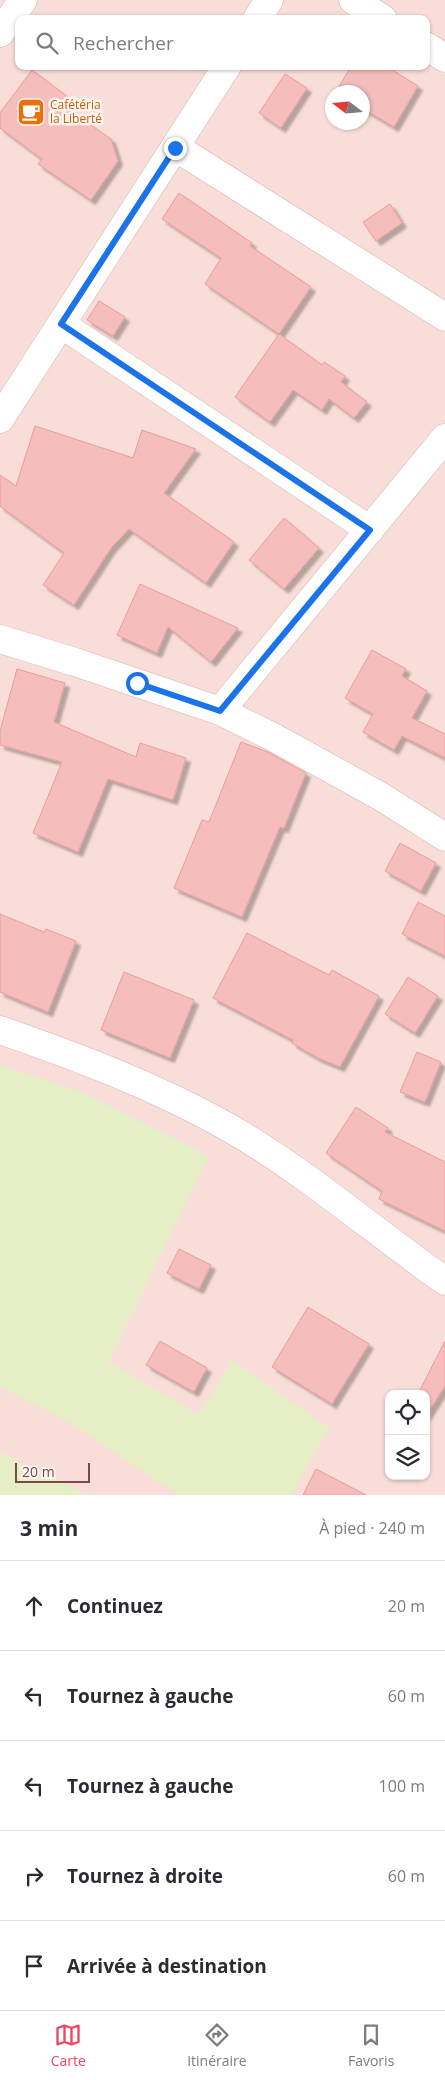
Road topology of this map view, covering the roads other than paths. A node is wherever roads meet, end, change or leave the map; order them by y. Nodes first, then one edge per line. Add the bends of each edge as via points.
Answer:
1 (23, 0) edge
2 (269, 0) edge
3 (353, 0) edge
4 (260, 15) edge
5 (377, 15) edge
6 (0, 33) edge
7 (430, 49) edge
8 (445, 58) edge
9 (224, 70) edge
10 (175, 148) junction
11 (445, 317) edge
12 (61, 324) junction
13 (0, 419) edge
14 (445, 438) edge
15 (370, 530) junction
16 (0, 639) edge
17 (220, 711) junction
18 (445, 837) edge
19 (0, 1030) edge
20 (445, 1281) edge

1 - 6 street
2 - 4 street
3 - 5 street
7 - 8 street
9 - 10 street
10 - 11 street
10 - 12 street
12 - 13 street
12 - 15 street
14 - 15 street
15 - 17 street
16 - 17 street
17 - 18 street via 380,796
19 - 20 street via 134,1081 226,1126 313,1182

